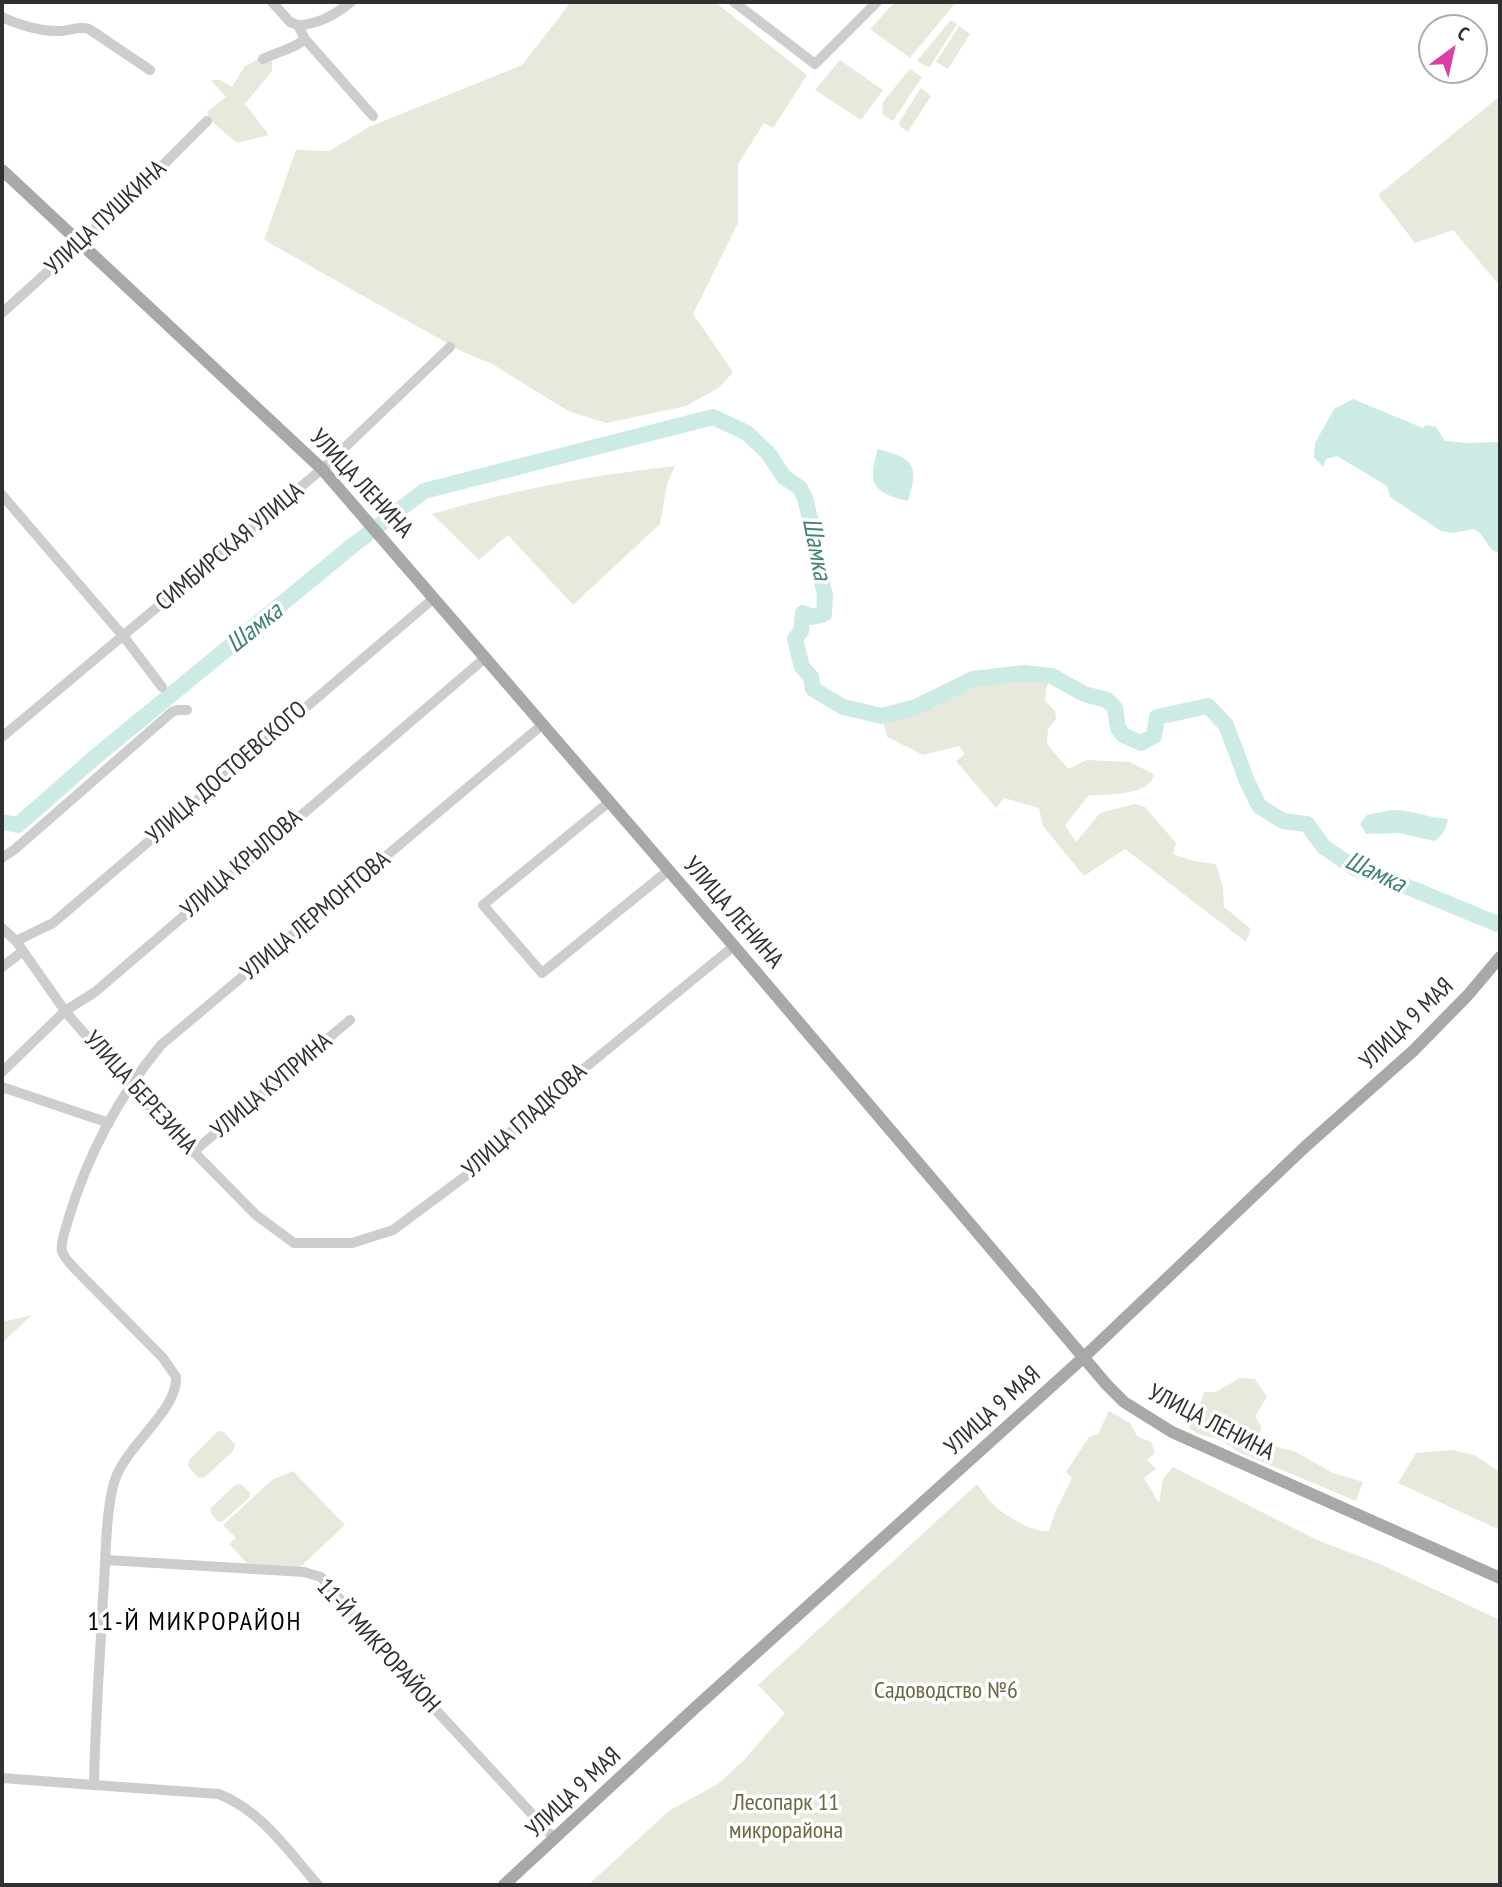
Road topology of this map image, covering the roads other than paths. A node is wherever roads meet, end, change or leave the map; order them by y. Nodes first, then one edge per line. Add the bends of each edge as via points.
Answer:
1 (272, 2) edge
2 (351, 2) edge
3 (734, 2) edge
4 (877, 2) edge
5 (2, 17) edge
6 (298, 25) junction
7 (305, 39) junction
8 (264, 59) dead end
9 (150, 70) dead end
10 (373, 116) dead end
11 (207, 121) dead end
12 (2, 170) edge
13 (81, 244) junction
14 (2, 313) edge
15 (450, 347) dead end
16 (322, 469) junction
17 (2, 495) edge
18 (434, 598) junction
19 (124, 637) junction
20 (485, 658) junction
21 (162, 687) dead end
22 (180, 709) dead end
23 (542, 724) junction
24 (2, 737) edge
25 (610, 802) junction
26 (2, 858) edge
27 (669, 870) junction
28 (2, 928) edge
29 (19, 946) junction
30 (734, 946) junction
31 (1500, 957) edge
32 (2, 967) edge
33 (65, 1011) junction
34 (350, 1020) dead end
35 (2, 1072) edge
36 (2, 1087) edge
37 (131, 1088) junction
38 (109, 1123) junction
39 (193, 1152) junction
40 (294, 1243) joint
41 (1084, 1357) junction
42 (106, 1560) junction
43 (1500, 1578) edge
44 (2, 1778) edge
45 (94, 1785) junction
46 (555, 1839) junction
47 (318, 1885) edge
48 (504, 1885) edge

1 - 6 street
2 - 6 street via 310,25
3 - 4 street via 815,64
5 - 9 street via 50,31 89,29
6 - 7 street
7 - 8 street via 293,49
7 - 10 street
11 - 13 street, УЛИЦА ПУШКИНА
12 - 13 main road, УЛИЦА ЛЕНИНА
13 - 14 street, УЛИЦА ПУШКИНА
13 - 16 main road, УЛИЦА ЛЕНИНА
15 - 16 street, СИМБИРСКАЯ УЛИЦА
16 - 18 main road, УЛИЦА ЛЕНИНА
16 - 19 street, СИМБИРСКАЯ УЛИЦА
17 - 19 street
18 - 20 main road, УЛИЦА ЛЕНИНА
18 - 29 street, УЛИЦА ДОСТОЕВСКОГО via 52,923
19 - 21 street
19 - 24 street, СИМБИРСКАЯ УЛИЦА
20 - 23 main road, УЛИЦА ЛЕНИНА
20 - 33 street, УЛИЦА КРЫЛОВА via 94,992
22 - 26 street
23 - 25 main road, УЛИЦА ЛЕНИНА
23 - 37 street, УЛИЦА ЛЕРМОНТОВА via 161,1045
25 - 27 main road, УЛИЦА ЛЕНИНА
25 - 27 street via 483,905 542,974
27 - 30 main road, УЛИЦА ЛЕНИНА
28 - 29 street, УЛИЦА БЕРЕЗИНА
29 - 32 street, УЛИЦА ДОСТОЕВСКОГО
29 - 33 street, УЛИЦА БЕРЕЗИНА
30 - 40 street, УЛИЦА ГЛАДКОВА via 532,1111 467,1175 393,1230 352,1243
30 - 41 main road, УЛИЦА ЛЕНИНА
31 - 41 main road, УЛИЦА 9 МАЯ via 1413,1051
33 - 35 street, УЛИЦА КРЫЛОВА
33 - 37 street, УЛИЦА БЕРЕЗИНА
34 - 39 street, УЛИЦА КУПРИНА
36 - 38 street
37 - 38 street, УЛИЦА ЛЕРМОНТОВА
37 - 39 street, УЛИЦА БЕРЕЗИНА
38 - 42 street via 74,1202 61,1249 172,1368 177,1385 119,1469 110,1501
39 - 40 street, УЛИЦА БЕРЕЗИНА via 256,1215
41 - 43 main road, УЛИЦА ЛЕНИНА via 1124,1402 1172,1432
41 - 46 main road, УЛИЦА 9 МАЯ
42 - 45 street
42 - 46 street, 11-Й МИКРОРАЙОН via 304,1572 321,1577 410,1682
44 - 45 street
45 - 47 street via 219,1794 238,1802 258,1816
46 - 48 main road, УЛИЦА 9 МАЯ

